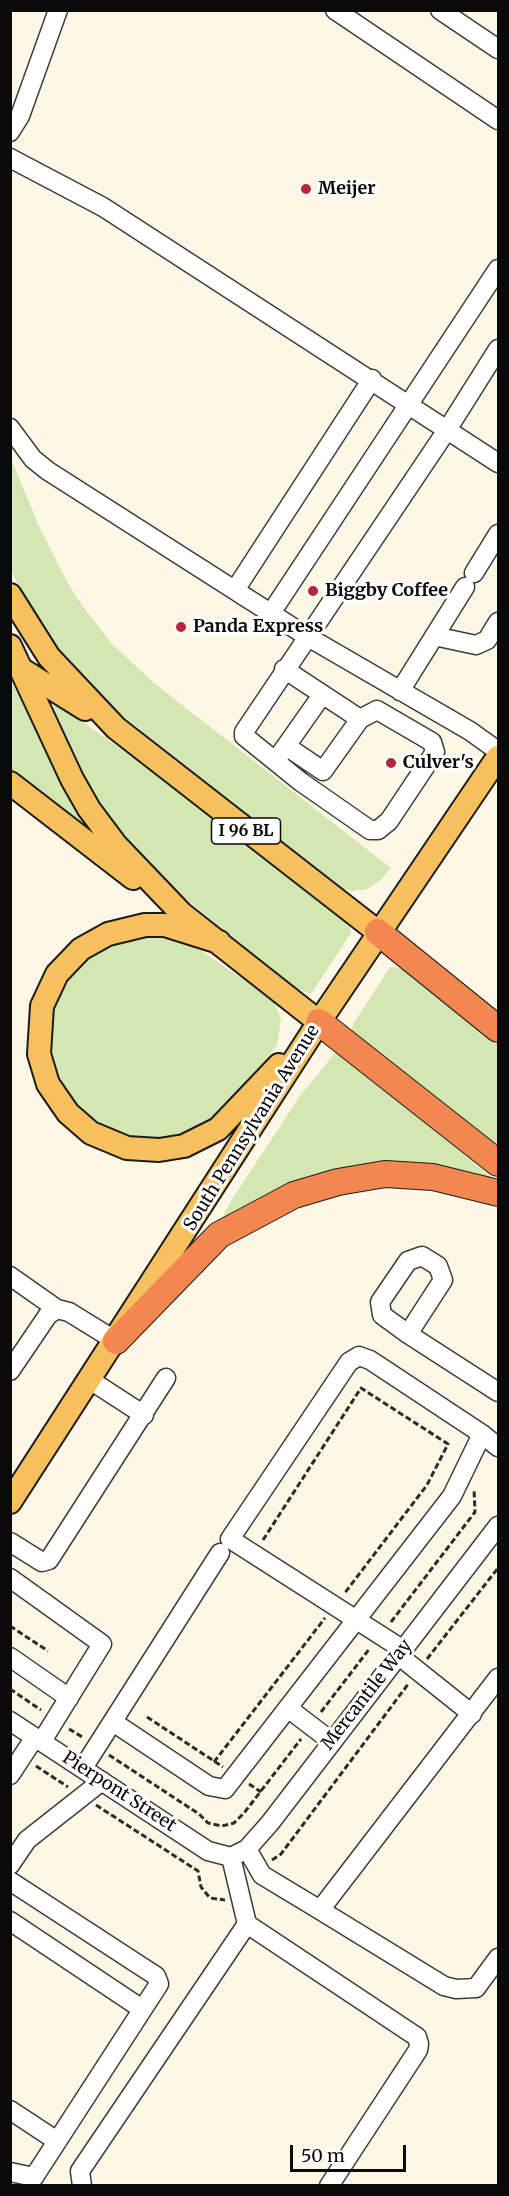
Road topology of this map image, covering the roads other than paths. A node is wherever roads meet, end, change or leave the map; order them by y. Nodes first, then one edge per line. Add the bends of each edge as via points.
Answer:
1 (58, 10) edge
2 (335, 10) edge
3 (440, 10) edge
4 (498, 49) edge
5 (498, 120) edge
6 (10, 132) edge
7 (10, 158) edge
8 (498, 269) edge
9 (492, 291) edge
10 (498, 349) edge
11 (372, 379) junction
12 (409, 404) junction
13 (10, 428) edge
14 (447, 430) junction
15 (498, 463) edge
16 (498, 534) edge
17 (235, 590) junction
18 (10, 595) edge
19 (271, 613) junction
20 (498, 622) edge
21 (434, 636) junction
22 (308, 638) junction
23 (10, 646) edge
24 (16, 668) edge
25 (284, 669) junction
26 (400, 691) junction
27 (322, 695) junction
28 (360, 719) junction
29 (116, 728) junction
30 (498, 751) edge
31 (281, 753) junction
32 (498, 757) edge
33 (10, 783) edge
34 (182, 914) junction
35 (378, 932) junction
36 (219, 942) junction
37 (319, 1022) junction
38 (498, 1029) edge
39 (498, 1163) edge
40 (498, 1193) edge
41 (10, 1276) edge
42 (57, 1309) junction
43 (408, 1334) dead end
44 (116, 1341) junction
45 (10, 1371) edge
46 (166, 1378) dead end
47 (90, 1380) junction
48 (498, 1392) edge
49 (144, 1415) junction
50 (482, 1434) junction
51 (498, 1448) edge
52 (18, 1475) edge
53 (10, 1502) edge
54 (498, 1526) edge
55 (10, 1542) edge
56 (220, 1553) dead end
57 (10, 1578) edge
58 (357, 1620) junction
59 (400, 1652) junction
60 (10, 1657) edge
61 (498, 1678) edge
62 (69, 1698) junction
63 (289, 1709) junction
64 (472, 1714) junction
65 (10, 1721) edge
66 (113, 1722) junction
67 (38, 1739) junction
68 (330, 1741) junction
69 (83, 1768) junction
70 (10, 1775) edge
71 (102, 1781) junction
72 (239, 1853) junction
73 (10, 1865) edge
74 (10, 1881) edge
75 (320, 1910) junction
76 (10, 1921) edge
77 (247, 1924) junction
78 (498, 1958) edge
79 (142, 2008) junction
80 (10, 2110) edge
81 (57, 2140) junction
82 (10, 2172) edge
83 (82, 2186) edge
84 (329, 2186) edge

1 - 6 street via 20,116
2 - 5 street
3 - 4 street
7 - 11 street via 103,207
8 - 9 street
9 - 12 street
10 - 14 street
11 - 12 street
11 - 17 street
12 - 14 street
12 - 19 street
13 - 17 street via 33,459 48,471
14 - 15 street
14 - 22 street
16 - 21 street
17 - 19 street
18 - 29 main road, I 96 BL via 49,657
19 - 22 street
20 - 21 street via 487,640 476,645
21 - 26 street
22 - 25 street
22 - 26 street
23 - 24 main road
24 - 29 main road
24 - 34 main road via 89,809 116,845
25 - 27 street
25 - 31 street via 244,732 244,736
26 - 30 street
27 - 28 street
27 - 31 street
28 - 31 street via 323,771
28 - 31 street via 371,711 384,712 435,747 400,807 383,827 370,830 355,822 301,782
29 - 35 main road, I 96 BL
32 - 35 main road, South Pennsylvania Avenue
33 - 34 main road
34 - 36 main road
35 - 37 main road, South Pennsylvania Avenue
35 - 38 highway, I 96 BL
36 - 37 main road
36 - 37 main road via 165,925 135,926 93,941 57,974 40,1013 39,1053 52,1092 82,1127 109,1142 143,1150 168,1149 197,1141 230,1118
37 - 39 highway
37 - 44 main road, South Pennsylvania Avenue
40 - 44 highway via 433,1177 385,1174 294,1195 219,1235
41 - 42 street
42 - 44 street via 69,1312
42 - 45 street via 48,1315
43 - 48 street
44 - 47 main road, South Pennsylvania Avenue
46 - 49 street
47 - 49 street
47 - 52 main road, South Pennsylvania Avenue
49 - 55 street via 49,1560 42,1562
50 - 51 street
50 - 58 street via 452,1496
50 - 58 street via 359,1356 349,1362 230,1539
52 - 53 main road, South Pennsylvania Avenue
54 - 59 street, Mercantile Way
56 - 66 street
57 - 62 street via 101,1641 102,1648
58 - 59 street
58 - 63 street
59 - 64 street
59 - 68 street, Mercantile Way
60 - 62 street
61 - 64 street
62 - 67 street
63 - 66 street via 225,1789 209,1786
63 - 68 street
64 - 75 street
65 - 67 street, Pierpont Street
66 - 69 street
67 - 69 street, Pierpont Street
67 - 70 street
68 - 72 street, Mercantile Way
69 - 71 street, Pierpont Street
71 - 72 street, Pierpont Street via 208,1851
71 - 73 street via 27,1840
72 - 75 street via 262,1875
72 - 77 street
74 - 79 street via 156,1976 159,1984
75 - 78 street via 444,1986 476,1988
76 - 79 street
77 - 83 street via 80,2170
77 - 84 street via 417,2037 420,2044
79 - 81 street
80 - 81 street
81 - 82 street via 34,2177

